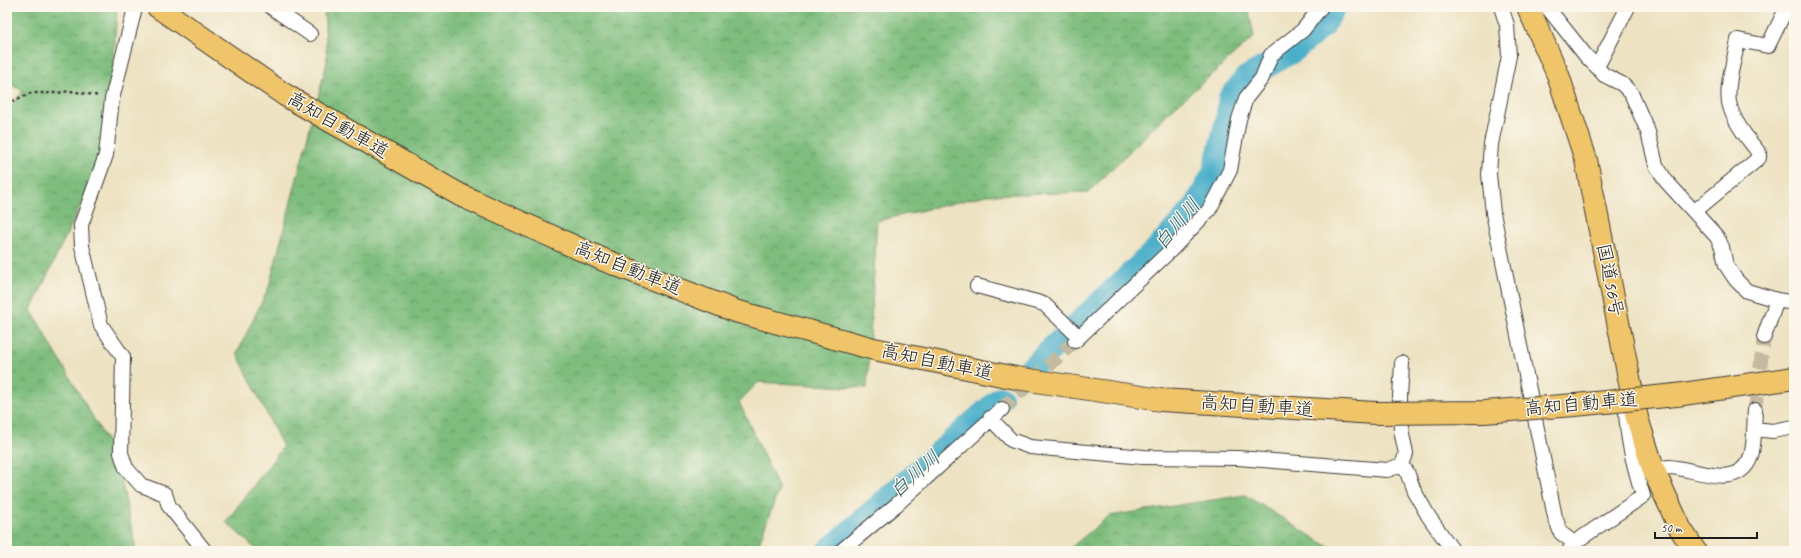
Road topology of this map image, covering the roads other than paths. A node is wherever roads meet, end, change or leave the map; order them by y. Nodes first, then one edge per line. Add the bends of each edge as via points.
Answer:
1 (158, 7) edge
2 (271, 7) edge
3 (1321, 7) edge
4 (1501, 7) edge
5 (1528, 7) edge
6 (1547, 7) edge
7 (1628, 7) edge
8 (1787, 7) edge
9 (134, 12) dead end
10 (310, 34) dead end
11 (1596, 67) junction
12 (1695, 211) junction
13 (977, 286) dead end
14 (1777, 300) junction
15 (1794, 303) edge
16 (1764, 337) tunnel mouth
17 (1402, 363) dead end
18 (1626, 368) junction
19 (1794, 378) edge
20 (1002, 409) tunnel mouth
21 (1755, 410) tunnel mouth
22 (990, 418) junction
23 (1794, 428) edge
24 (1754, 429) junction
25 (1402, 465) junction
26 (1654, 471) junction
27 (1571, 547) edge
28 (1453, 550) edge
29 (205, 551) edge
30 (841, 551) edge
31 (1695, 551) edge

1 - 19 highway, 高知自動車道, bridge via 285,95 460,195 604,260 735,311 874,349 1016,378 1161,400 1375,413 1484,412 1575,405 1676,395
2 - 10 street
3 - 13 street via 1303,30 1271,55 1262,78 1246,98 1239,119 1230,170 1209,210 1171,250 1077,339 1066,324 1044,304
4 - 27 street via 1507,25 1509,56 1491,144 1489,174 1493,213 1555,517
5 - 18 highway, 国道56号 via 1558,75 1586,160
6 - 11 street
7 - 11 street
8 - 12 street via 1768,46 1738,40 1729,103 1742,133 1759,152 1759,158
9 - 29 street via 112,99 106,155 81,225 82,246 101,325 123,356 121,453 126,468 141,485 165,494 169,506
11 - 12 street via 1631,93 1648,132 1656,165 1666,181
12 - 14 street via 1717,237 1726,265 1736,280 1747,291
14 - 15 street
14 - 16 street
17 - 25 street via 1401,423 1406,454
18 - 26 highway, 国道56号 via 1637,418
18 - 27 street via 1625,416 1630,452 1643,496
20 - 22 street
21 - 24 street
22 - 25 street via 1011,440 1030,447 1144,457 1238,458 1387,470
22 - 30 street via 896,505
23 - 24 street
24 - 26 street via 1751,455 1745,467 1736,475 1719,476 1668,467
25 - 28 street via 1429,516
26 - 31 highway, 国道56号 via 1680,528

